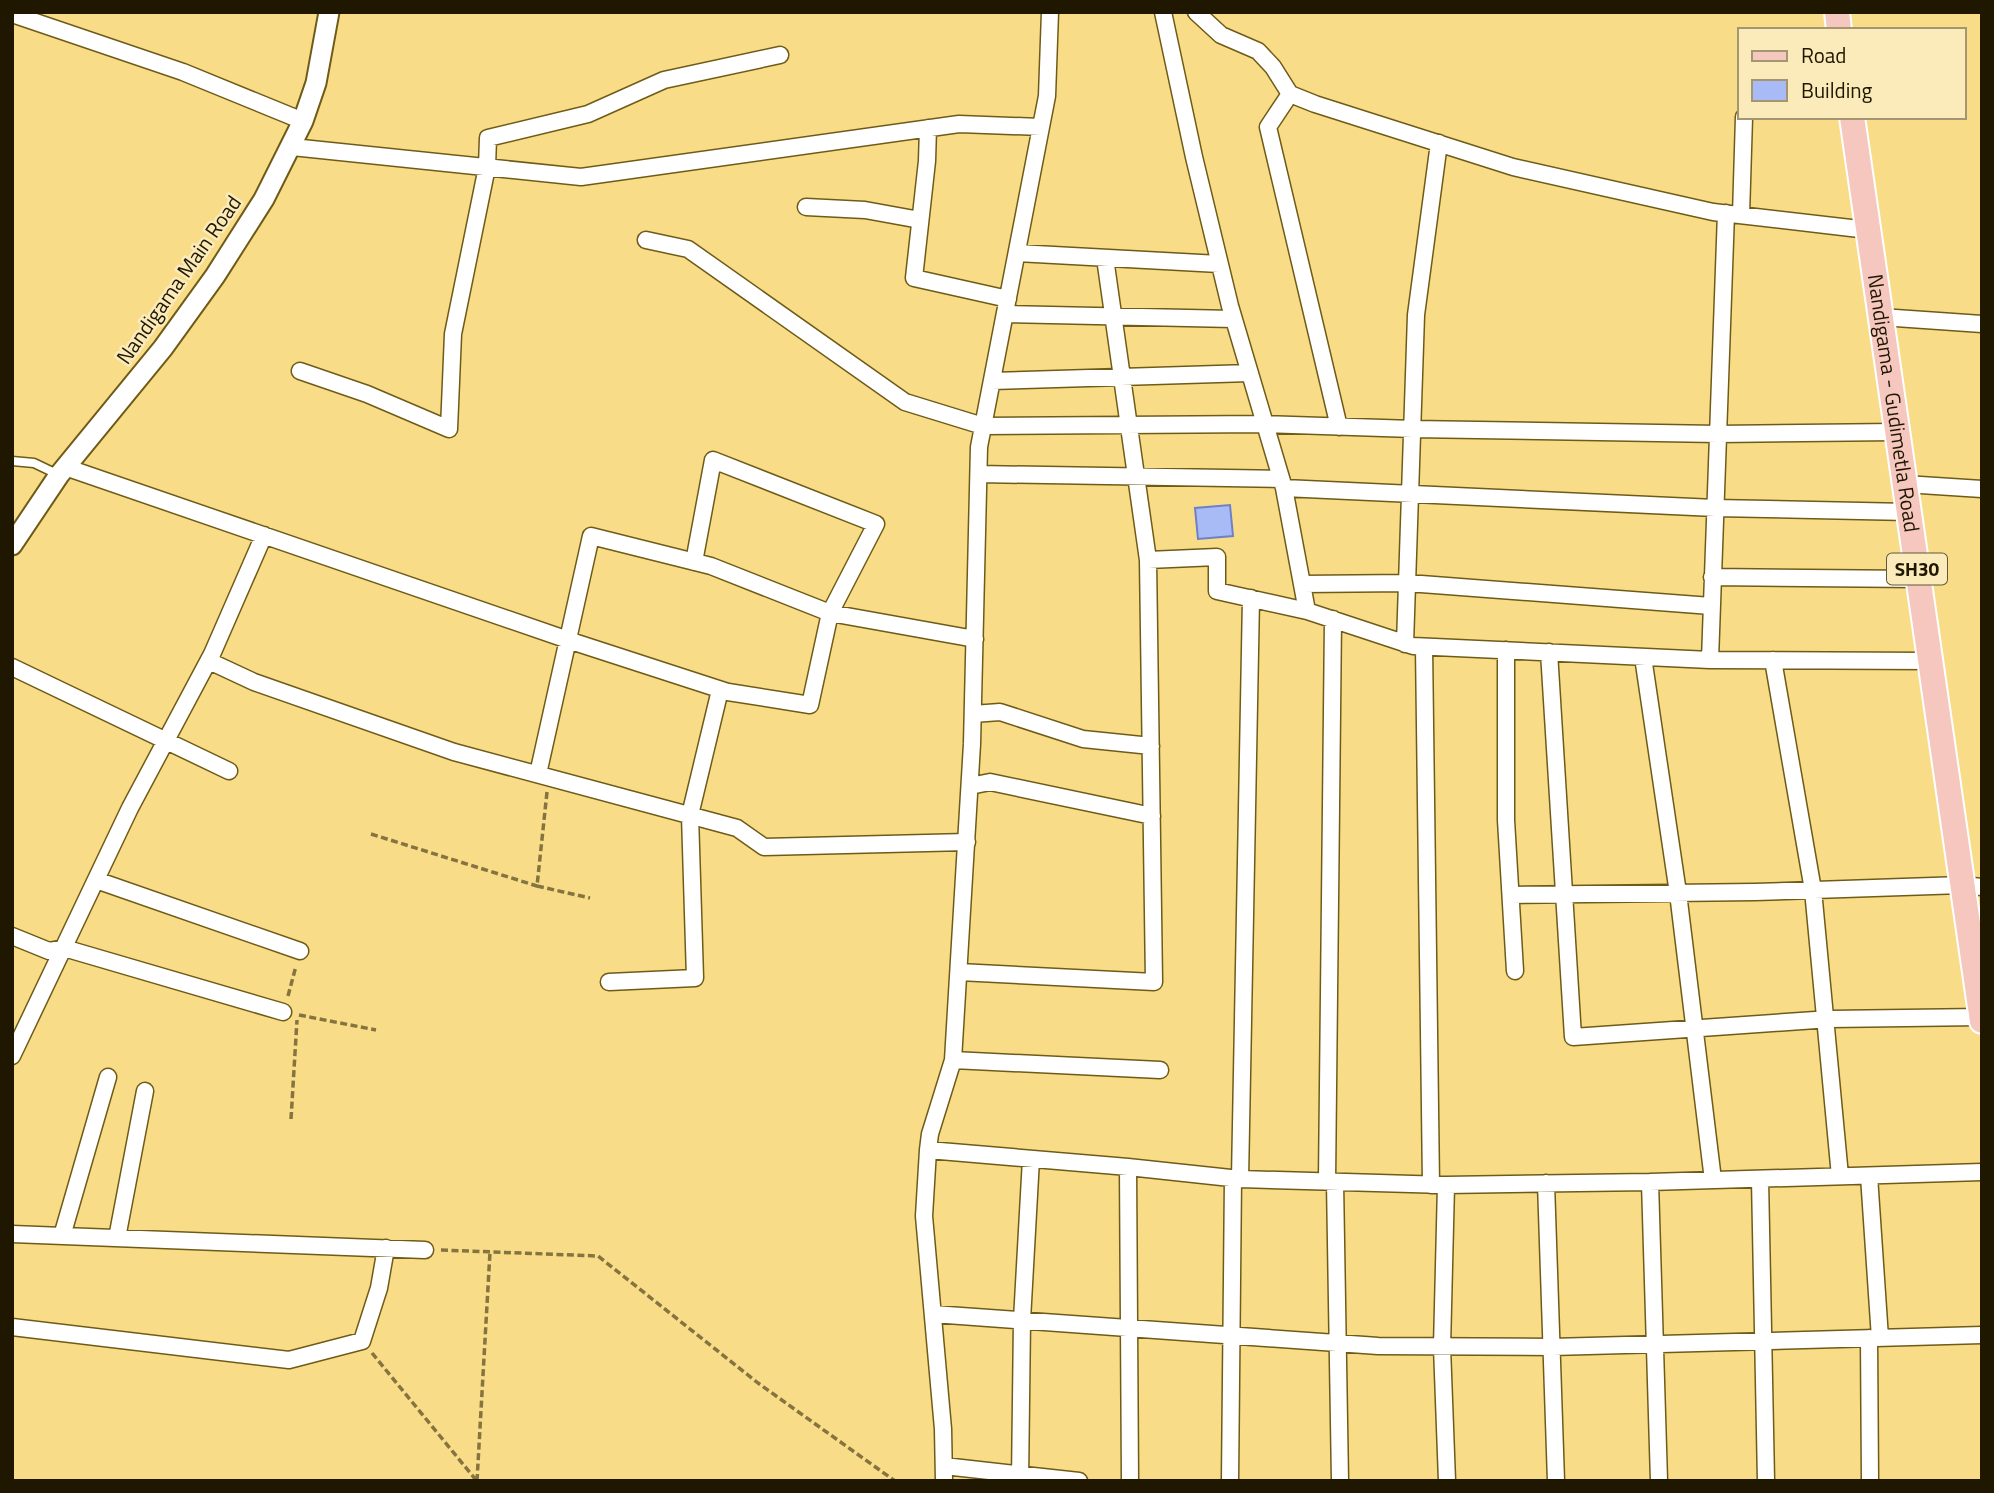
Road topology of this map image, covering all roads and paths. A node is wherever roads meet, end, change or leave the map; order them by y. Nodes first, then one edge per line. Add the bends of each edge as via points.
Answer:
1 (328, 12) edge
2 (1050, 12) edge
3 (1163, 12) edge
4 (1196, 12) edge
5 (12, 14) edge
6 (780, 55) dead end
7 (1290, 94) junction
8 (1744, 119) edge
9 (1852, 119) edge
10 (303, 121) junction
11 (1041, 127) junction
12 (928, 128) junction
13 (1439, 143) junction
14 (292, 147) junction
15 (487, 167) junction
16 (806, 208) dead end
17 (1733, 214) junction
18 (920, 220) junction
19 (1868, 230) junction
20 (646, 240) dead end
21 (1017, 253) junction
22 (1105, 258) junction
23 (1219, 264) junction
24 (1007, 306) junction
25 (1113, 316) junction
26 (1881, 317) junction
27 (1233, 318) junction
28 (1982, 324) edge
29 (300, 371) dead end
30 (1250, 373) junction
31 (1122, 377) junction
32 (992, 381) junction
33 (1265, 424) junction
34 (1129, 425) junction
35 (983, 426) junction
36 (1339, 427) junction
37 (1413, 429) junction
38 (1897, 432) junction
39 (1718, 434) junction
40 (12, 461) edge
41 (62, 471) junction
42 (979, 474) junction
43 (1136, 476) junction
44 (1283, 484) junction
45 (1905, 484) junction
46 (1982, 489) edge
47 (1410, 495) junction
48 (1715, 508) junction
49 (1909, 512) junction
50 (264, 535) junction
51 (12, 545) edge
52 (1148, 560) junction
53 (694, 562) junction
54 (1713, 577) junction
55 (1918, 579) junction
56 (1408, 583) junction
57 (1302, 584) junction
58 (1251, 598) junction
59 (1712, 606) junction
60 (1307, 611) junction
61 (830, 613) junction
62 (1333, 620) junction
63 (975, 639) junction
64 (568, 640) junction
65 (1405, 644) junction
66 (1424, 647) junction
67 (1506, 650) junction
68 (1549, 652) junction
69 (212, 654) junction
70 (1643, 657) junction
71 (1710, 660) junction
72 (1773, 660) junction
73 (1930, 662) junction
74 (12, 667) edge
75 (720, 690) junction
76 (973, 713) junction
77 (165, 741) junction
78 (1151, 746) junction
79 (229, 771) dead end
80 (543, 775) junction
81 (970, 786) junction
82 (690, 815) junction
83 (1152, 816) junction
84 (371, 834) dead end
85 (967, 842) junction
86 (96, 880) junction
87 (537, 886) junction
88 (1972, 886) edge
89 (1813, 890) junction
90 (1678, 893) junction
91 (1564, 894) junction
92 (1511, 895) junction
93 (590, 898) dead end
94 (12, 936) edge
95 (64, 948) junction
96 (300, 951) joint
97 (1515, 971) dead end
98 (959, 972) junction
99 (609, 982) dead end
100 (290, 1013) junction
101 (1825, 1019) junction
102 (1981, 1019) edge
103 (19, 1025) edge
104 (1695, 1029) junction
105 (376, 1030) dead end
106 (12, 1056) edge
107 (953, 1060) junction
108 (1160, 1070) dead end
109 (108, 1077) dead end
110 (145, 1091) dead end
111 (291, 1119) dead end
112 (928, 1150) junction
113 (1031, 1159) junction
114 (1128, 1167) junction
115 (1982, 1172) edge
116 (1869, 1176) junction
117 (1840, 1177) junction
118 (1236, 1178) junction
119 (1760, 1178) junction
120 (1713, 1180) junction
121 (1331, 1182) junction
122 (1650, 1182) junction
123 (1546, 1184) junction
124 (1438, 1185) junction
125 (12, 1234) edge
126 (62, 1236) junction
127 (117, 1238) junction
128 (386, 1248) junction
129 (425, 1250) joint
130 (491, 1252) junction
131 (933, 1314) junction
132 (1022, 1320) junction
133 (12, 1327) edge
134 (1129, 1328) junction
135 (1982, 1335) edge
136 (1231, 1336) junction
137 (1874, 1338) junction
138 (362, 1341) junction
139 (1763, 1341) junction
140 (1338, 1343) junction
141 (1655, 1344) junction
142 (1443, 1346) junction
143 (1552, 1347) junction
144 (944, 1474) edge
145 (1020, 1478) edge
146 (477, 1481) edge
147 (895, 1481) edge
148 (1079, 1481) edge
149 (1130, 1481) edge
150 (1230, 1481) edge
151 (1340, 1481) edge
152 (1447, 1481) edge
153 (1556, 1481) edge
154 (1659, 1481) edge
155 (1766, 1481) edge
156 (1870, 1481) edge

1 - 10 street, Nandigama Main Road via 316,83
2 - 11 street via 1047,96
3 - 23 street
4 - 7 street via 1221,35 1258,51
5 - 10 street via 183,72
6 - 15 street via 664,80 588,114 488,138
7 - 13 street
7 - 36 street via 1268,127
8 - 17 street
9 - 19 main road, Nandigama - Gudimetla Road / SH30
10 - 14 street, Nandigama Main Road
11 - 12 street via 959,124
11 - 21 street
12 - 15 street via 581,177
12 - 18 street
13 - 17 street via 1513,166
13 - 37 street via 1416,315
14 - 15 street
14 - 41 street, Nandigama Main Road via 215,276 163,348
15 - 29 street via 453,334 449,429
16 - 18 street via 865,210
17 - 19 street
17 - 39 street
18 - 24 street via 914,278
19 - 26 main road, Nandigama - Gudimetla Road / SH30
20 - 35 street via 688,249 905,402
21 - 22 street
21 - 24 street
22 - 23 street
22 - 25 street
23 - 27 street
24 - 25 street
24 - 32 street
25 - 27 street
25 - 31 street
26 - 28 street
26 - 38 main road, Nandigama - Gudimetla Road / SH30
27 - 30 street
30 - 31 street
30 - 33 street
31 - 32 street
31 - 34 street
32 - 35 street
33 - 34 street
33 - 36 street
33 - 44 street
34 - 35 street
34 - 43 street
35 - 42 street
36 - 37 street
37 - 39 street
37 - 47 street
38 - 39 street
38 - 45 main road, Nandigama - Gudimetla Road / SH30
39 - 48 street
40 - 41 lane
41 - 50 street
41 - 51 street, Nandigama Main Road
42 - 43 street
42 - 63 street
43 - 44 street
43 - 52 street
44 - 47 street
44 - 57 street
45 - 46 street
45 - 49 main road, Nandigama - Gudimetla Road / SH30
47 - 48 street
47 - 56 street
48 - 49 street
48 - 54 street
49 - 55 main road, Nandigama - Gudimetla Road / SH30
50 - 64 street
50 - 69 street
52 - 58 street via 1217,557 1217,591
52 - 78 street
53 - 61 street
53 - 61 street via 713,460 876,524
53 - 64 street via 591,536
54 - 55 street
54 - 59 street
55 - 73 main road, Nandigama - Gudimetla Road / SH30
56 - 57 street
56 - 59 street
56 - 65 street
57 - 60 street
58 - 60 street
58 - 118 street
59 - 71 street
60 - 62 street
61 - 63 street
61 - 75 street via 810,705
62 - 65 street
62 - 121 street
63 - 76 street
64 - 75 street
64 - 80 street
65 - 66 street
66 - 67 street
66 - 124 street
67 - 68 street
67 - 92 street
68 - 70 street
68 - 91 street
69 - 77 street
69 - 80 street via 209,661 254,682 454,751
70 - 71 street
70 - 90 street
71 - 72 street
72 - 73 street
72 - 89 street
73 - 88 main road, Nandigama - Gudimetla Road / SH30
74 - 77 street
75 - 82 street
76 - 78 street via 1000,712 1083,739
76 - 81 street
77 - 79 street
77 - 86 street
78 - 83 street
80 - 82 street
80 - 87 path
81 - 83 street via 990,782
81 - 85 street
82 - 85 street via 737,828 764,847
82 - 99 street via 695,978
83 - 98 street via 1154,982
84 - 87 path
85 - 98 street
86 - 95 street
86 - 96 street
87 - 93 path
88 - 89 street
88 - 102 main road, Nandigama - Gudimetla Road / SH30
89 - 90 street
89 - 101 street
90 - 91 street
90 - 104 street
91 - 92 street
91 - 104 street via 1573,1037
92 - 97 street
94 - 95 street via 49,951
95 - 100 street
95 - 103 street
96 - 100 path
98 - 107 street
100 - 105 path
100 - 111 path
101 - 102 street
101 - 104 street
101 - 117 street
103 - 106 street
104 - 120 street
107 - 108 street
107 - 112 street
109 - 126 street
110 - 127 street
112 - 113 street
112 - 131 street via 924,1216
113 - 114 street
113 - 132 street
114 - 118 street
114 - 134 street
115 - 116 street
116 - 117 street
116 - 137 street
117 - 119 street
118 - 121 street
118 - 136 street
119 - 120 street
119 - 139 street
120 - 122 street
121 - 124 street
121 - 140 street
122 - 123 street
122 - 141 street
123 - 124 street
123 - 143 street
124 - 142 street
125 - 126 street
126 - 127 street
127 - 128 street
128 - 129 street
128 - 138 street
129 - 130 path
130 - 146 path
130 - 147 path via 598,1256 758,1383
131 - 132 street
131 - 144 street
132 - 134 street
132 - 145 street
133 - 138 street via 289,1360
134 - 136 street
134 - 149 street
135 - 137 street
136 - 140 street
136 - 150 street
137 - 139 street
137 - 156 street
138 - 146 path
139 - 141 street
139 - 155 street
140 - 142 street
140 - 151 street
141 - 143 street
141 - 154 street
142 - 143 street
142 - 152 street
143 - 153 street
144 - 145 street
145 - 148 street

